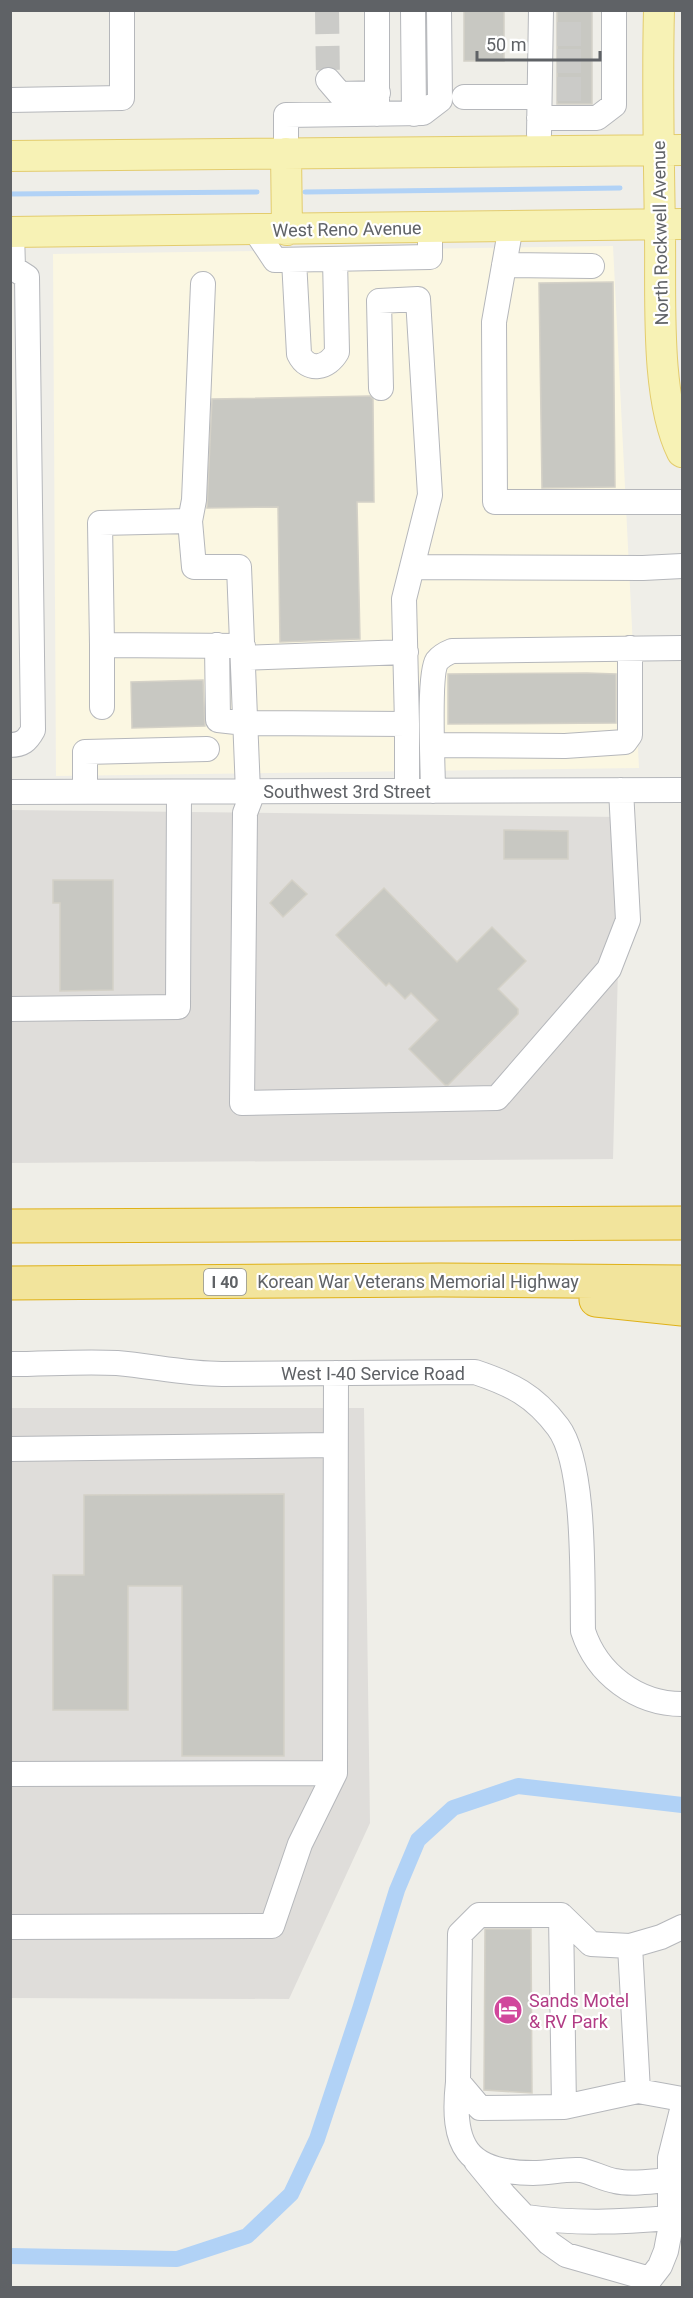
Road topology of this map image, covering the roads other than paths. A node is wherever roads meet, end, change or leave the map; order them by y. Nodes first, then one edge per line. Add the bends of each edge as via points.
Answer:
1 (122, 10) edge
2 (377, 10) edge
3 (413, 10) edge
4 (439, 10) edge
5 (659, 10) edge
6 (546, 26) edge
7 (607, 26) edge
8 (328, 80) dead end
9 (464, 97) dead end
10 (544, 98) junction
11 (10, 100) edge
12 (377, 103) junction
13 (414, 114) junction
14 (671, 150) edge
15 (539, 151) junction
16 (286, 153) junction
17 (10, 156) edge
18 (671, 224) edge
19 (511, 226) junction
20 (430, 227) junction
21 (255, 230) junction
22 (287, 230) junction
23 (11, 232) edge
24 (335, 259) junction
25 (294, 260) junction
26 (504, 265) junction
27 (592, 266) dead end
28 (11, 268) edge
29 (204, 284) dead end
30 (19, 329) edge
31 (20, 366) edge
32 (381, 388) dead end
33 (20, 396) edge
34 (20, 438) edge
35 (682, 452) edge
36 (20, 482) edge
37 (682, 502) edge
38 (20, 518) edge
39 (190, 521) junction
40 (20, 550) edge
41 (682, 566) edge
42 (412, 567) junction
43 (21, 592) edge
44 (102, 645) junction
45 (217, 645) junction
46 (630, 648) junction
47 (682, 648) edge
48 (243, 652) junction
49 (406, 652) junction
50 (21, 656) edge
51 (102, 706) dead end
52 (245, 723) junction
53 (407, 724) junction
54 (10, 745) edge
55 (433, 745) junction
56 (207, 749) dead end
57 (621, 790) junction
58 (682, 790) edge
59 (407, 791) junction
60 (433, 791) junction
61 (10, 792) edge
62 (85, 792) junction
63 (179, 792) junction
64 (250, 792) junction
65 (10, 1009) edge
66 (682, 1214) edge
67 (627, 1223) junction
68 (682, 1223) edge
69 (10, 1226) edge
70 (440, 1280) junction
71 (682, 1282) edge
72 (10, 1283) edge
73 (682, 1309) edge
74 (10, 1364) edge
75 (336, 1373) junction
76 (334, 1445) junction
77 (10, 1449) edge
78 (682, 1704) edge
79 (335, 1773) junction
80 (10, 1774) edge
81 (561, 1915) junction
82 (10, 1927) edge
83 (682, 1927) edge
84 (630, 1946) junction
85 (458, 2082) junction
86 (638, 2091) junction
87 (682, 2099) edge
88 (564, 2107) junction
89 (682, 2110) edge
90 (477, 2161) junction
91 (670, 2180) junction
92 (526, 2217) junction
93 (670, 2218) junction
94 (647, 2283) edge

1 - 11 street via 122,98
2 - 12 street
3 - 13 street
4 - 13 street via 440,100 423,113
5 - 14 main road, North Rockwell Avenue
6 - 10 street
7 - 10 street via 603,89 614,105 597,118
8 - 12 street via 340,94
9 - 10 street
10 - 15 street
12 - 13 street
12 - 16 street via 286,115
14 - 15 main road
14 - 18 main road, North Rockwell Avenue
15 - 16 main road
16 - 17 main road
16 - 22 main road
18 - 19 main road, West Reno Avenue
18 - 35 main road, North Rockwell Avenue via 661,321 669,412
19 - 20 main road, West Reno Avenue
19 - 26 street
20 - 22 main road, West Reno Avenue
20 - 24 street via 430,256
21 - 22 main road, West Reno Avenue
21 - 23 main road, West Reno Avenue
21 - 25 street via 275,260
23 - 28 street
24 - 25 street
24 - 25 street via 337,352 327,364 318,367 310,366 299,354
26 - 27 street
26 - 37 street via 495,322 495,502
28 - 30 street via 27,277
29 - 39 street
30 - 31 street
31 - 33 street
32 - 42 street via 379,301 418,299 430,495
33 - 34 street
34 - 36 street
36 - 38 street
38 - 40 street
39 - 44 street via 100,523
39 - 48 street via 194,567 240,567
40 - 43 street
41 - 42 street
42 - 49 street via 404,599
43 - 50 street
44 - 45 street
44 - 51 street
45 - 48 street
45 - 52 street via 218,720
46 - 47 street
46 - 55 street via 444,654 437,661 432,679
46 - 55 street via 630,735 625,742 565,746
48 - 49 street
48 - 52 street
49 - 53 street
50 - 54 street via 33,730 19,745
52 - 53 street
52 - 64 street
53 - 59 street
55 - 60 street
56 - 62 street via 85,752
57 - 58 street, Southwest 3rd Street
57 - 60 street, Southwest 3rd Street
57 - 64 street via 628,920 609,969 497,1098 242,1103 244,834
59 - 60 street, Southwest 3rd Street
59 - 64 street, Southwest 3rd Street
61 - 62 street, Southwest 3rd Street
62 - 63 street, Southwest 3rd Street
63 - 64 street, Southwest 3rd Street
63 - 65 street via 178,1006
66 - 67 highway
67 - 68 highway
67 - 69 highway
70 - 71 highway, Korean War Veterans Memorial Highway / I 40
70 - 72 highway, Korean War Veterans Memorial Highway / I 40
70 - 73 highway
74 - 75 street, West I-40 Service Road via 113,1363 204,1374
75 - 76 street
75 - 78 street, West I-40 Service Road via 475,1372 508,1383 537,1403 559,1428 577,1488 583,1631 588,1646 604,1670 626,1688 648,1700
76 - 77 street
76 - 79 street
79 - 80 street
79 - 82 street via 300,1844 272,1926
81 - 84 street via 591,1944
81 - 85 street via 479,1915 460,1934
81 - 88 street
83 - 84 street
84 - 86 street
85 - 88 street via 480,2108
85 - 90 street via 456,2127 463,2147
86 - 87 street
86 - 88 street
89 - 91 street via 670,2158
90 - 91 street via 522,2172 582,2170 616,2182
90 - 92 street
91 - 93 street
92 - 93 street via 603,2223
92 - 94 street via 549,2243 566,2255
93 - 94 street via 666,2251

